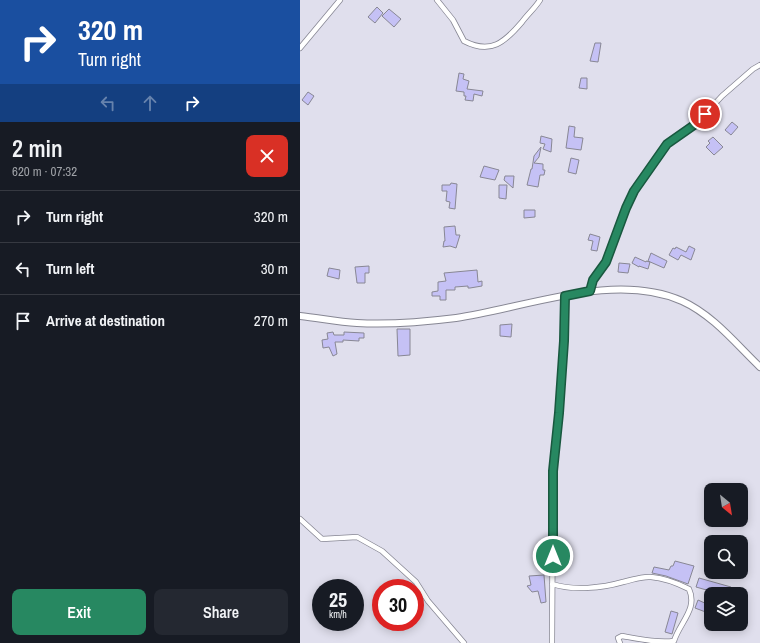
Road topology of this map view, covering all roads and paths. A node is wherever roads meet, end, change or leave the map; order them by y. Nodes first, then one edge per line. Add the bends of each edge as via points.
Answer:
1 (340, 0) edge
2 (437, 0) edge
3 (540, 0) edge
4 (300, 48) edge
5 (760, 65) edge
6 (590, 291) junction
7 (565, 296) junction
8 (300, 316) edge
9 (760, 367) edge
10 (300, 519) edge
11 (552, 584) junction
12 (464, 643) edge
13 (552, 643) edge
14 (620, 643) edge

1 - 4 street
2 - 3 street via 453,20 464,41 478,47 506,40
5 - 6 street via 722,96 697,123 667,144 634,191 606,262 593,280
6 - 7 main road
6 - 9 main road via 645,291 682,301 714,322
7 - 8 main road via 457,318 395,324 356,323
7 - 11 street via 564,348 553,471
10 - 12 street via 322,539 356,537 382,551 416,582 428,601
11 - 13 street
11 - 14 street via 563,588 583,588 623,582 637,577 651,577 677,583 689,589 693,597 692,604 677,630 674,641 651,642 622,636 618,638

